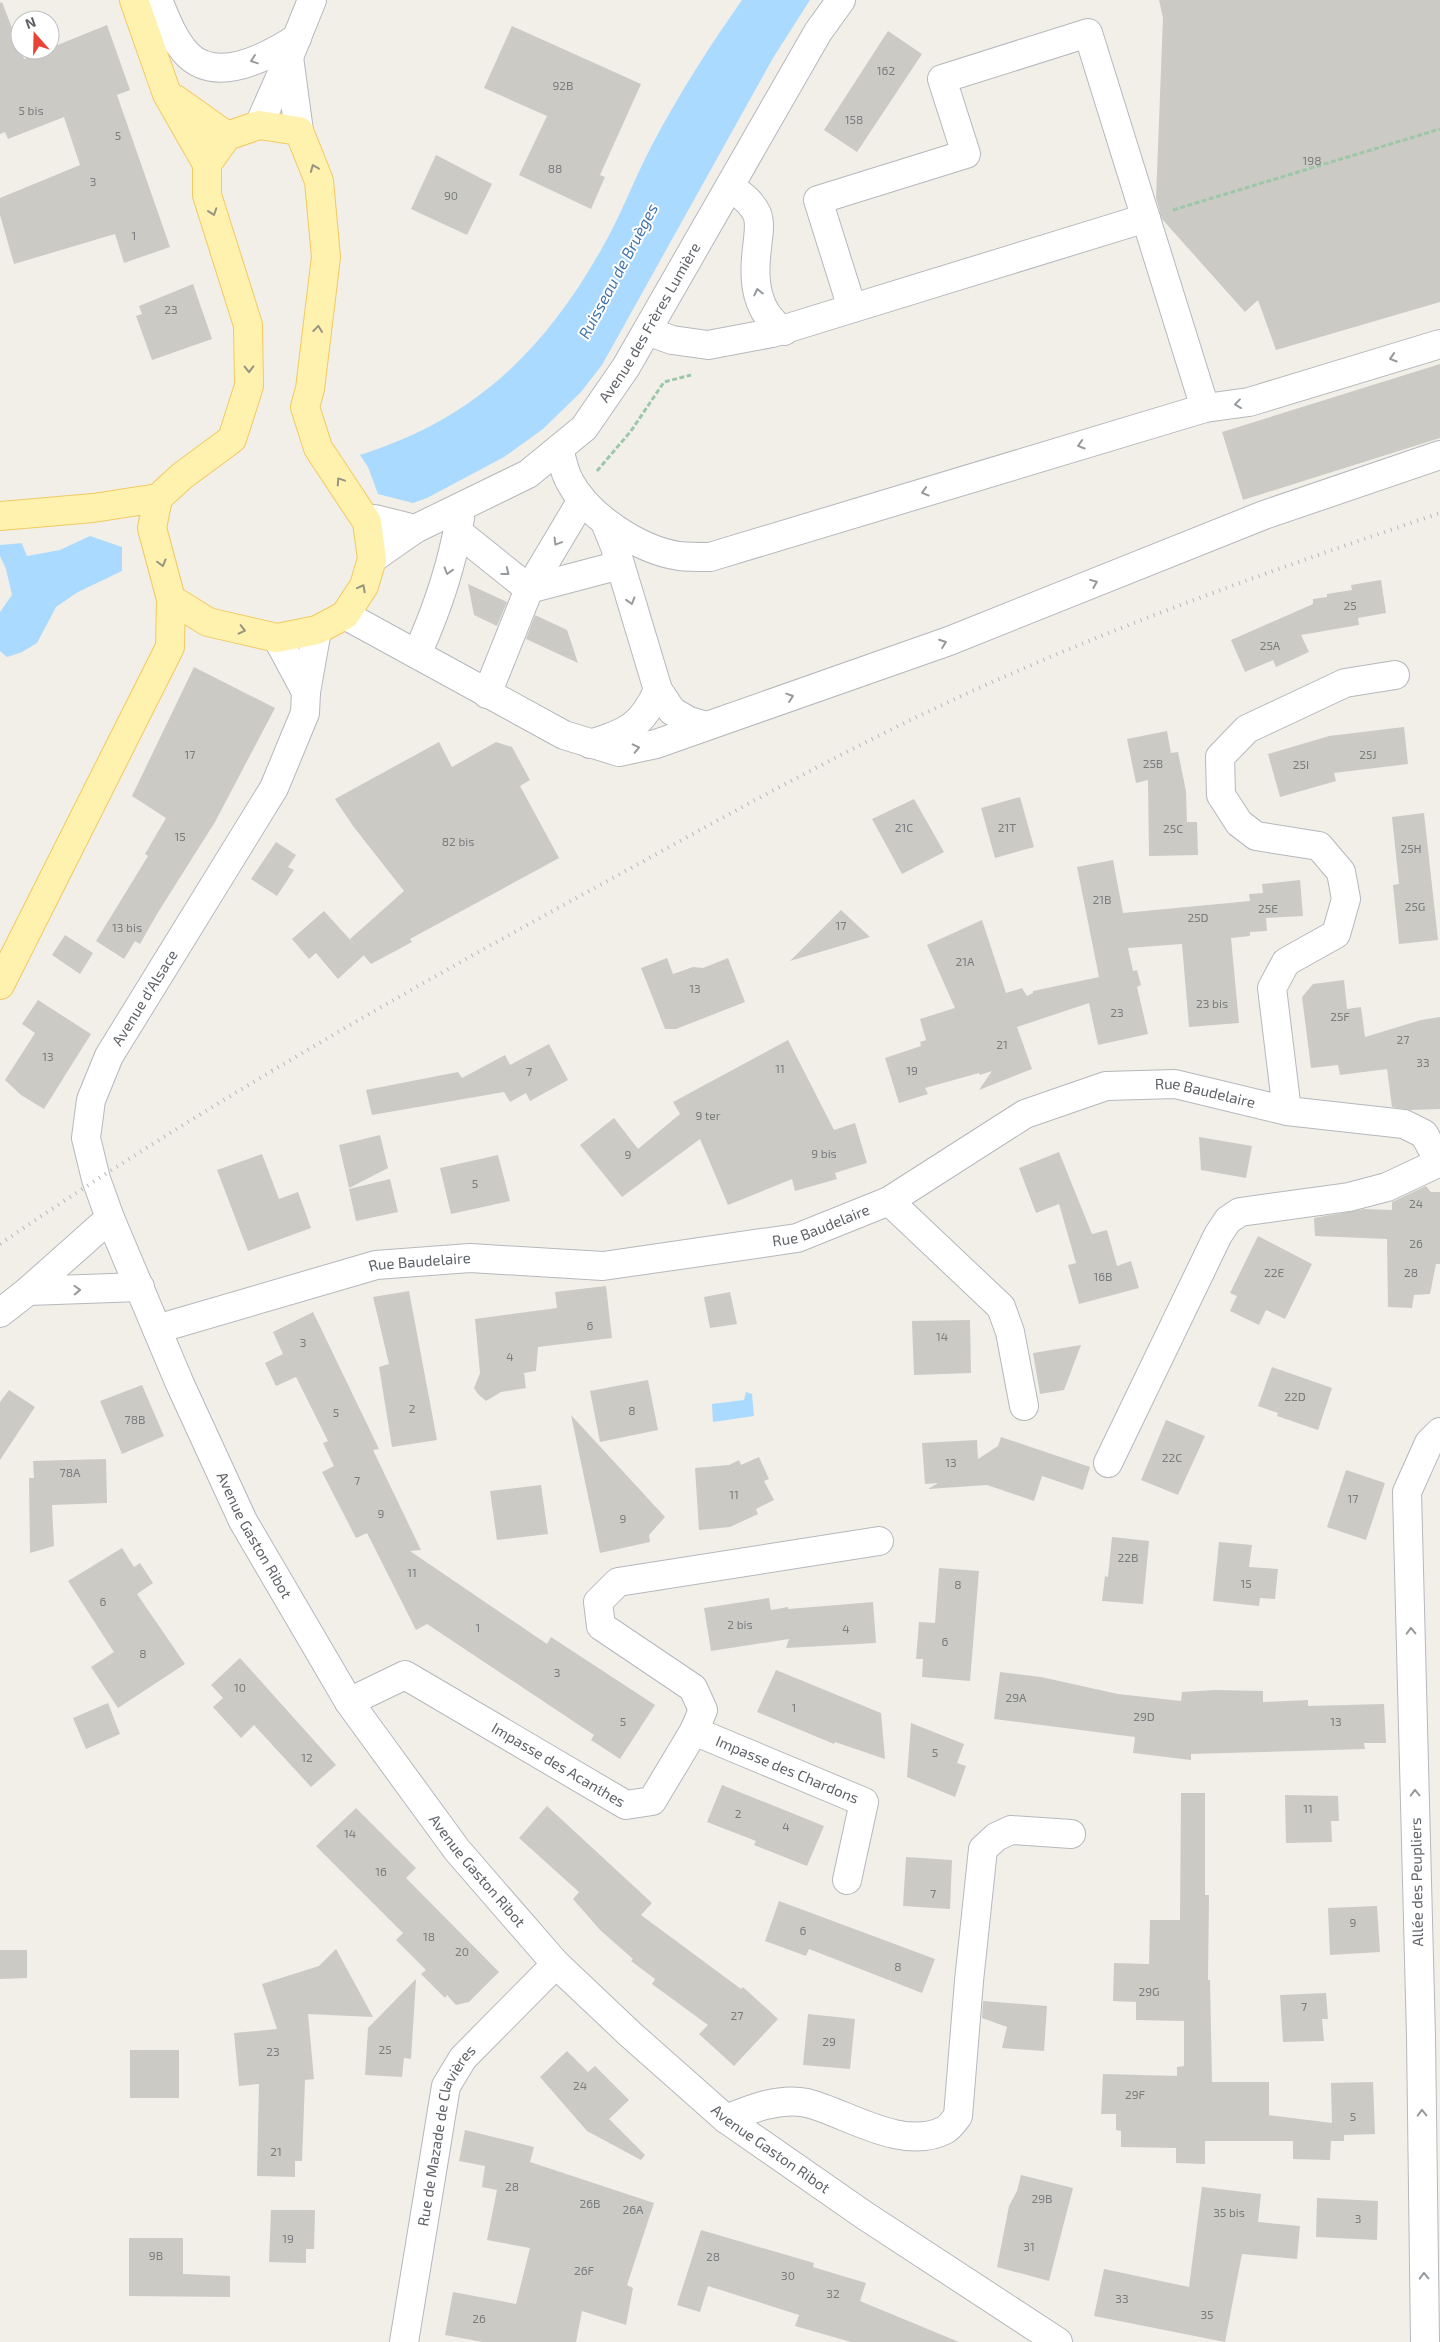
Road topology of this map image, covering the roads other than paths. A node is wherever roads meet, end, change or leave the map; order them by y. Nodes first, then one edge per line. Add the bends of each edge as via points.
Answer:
1 (134, 0) edge
2 (158, 0) edge
3 (312, 0) edge
4 (841, 0) edge
5 (293, 47) junction
6 (167, 94) junction
7 (258, 125) junction
8 (299, 131) junction
9 (227, 136) junction
10 (207, 164) junction
11 (730, 186) junction
12 (1156, 215) junction
13 (852, 308) junction
14 (784, 330) junction
15 (647, 332) junction
16 (1440, 344) edge
17 (1205, 408) junction
18 (559, 449) junction
19 (1440, 456) edge
20 (579, 497) junction
21 (158, 498) junction
22 (93, 508) junction
23 (0, 516) edge
24 (460, 519) junction
25 (367, 522) junction
26 (605, 522) junction
27 (152, 528) junction
28 (416, 529) junction
29 (372, 559) junction
30 (620, 566) junction
31 (528, 589) junction
32 (171, 599) junction
33 (345, 615) junction
34 (208, 622) junction
35 (317, 630) junction
36 (277, 638) junction
37 (170, 647) junction
38 (417, 654) junction
39 (1395, 675) dead end
40 (658, 690) junction
41 (306, 692) junction
42 (487, 694) junction
43 (706, 726) junction
44 (589, 744) junction
45 (0, 985) edge
46 (1287, 1111) junction
47 (1440, 1162) edge
48 (889, 1201) junction
49 (110, 1218) junction
50 (140, 1287) junction
51 (28, 1291) junction
52 (0, 1313) edge
53 (157, 1329) junction
54 (1024, 1406) dead end
55 (1440, 1432) edge
56 (1108, 1463) dead end
57 (879, 1541) dead end
58 (349, 1702) junction
59 (694, 1731) junction
60 (1071, 1834) dead end
61 (847, 1880) dead end
62 (556, 1964) junction
63 (1431, 2037) edge
64 (726, 2119) junction
65 (1431, 2160) edge
66 (1432, 2306) edge
67 (404, 2342) edge
68 (1058, 2342) edge
69 (1425, 2342) edge

1 - 6 main road
5 -> 2 street via 227,68 208,66 188,55 170,31
3 - 5 street
4 - 11 street, Avenue des Frères Lumière via 818,32
5 - 7 street
5 - 8 street
6 - 9 main road
6 - 10 main road
7 - 8 main road
7 - 9 main road
25 -> 8 main road via 318,448 305,407 312,380 326,257 319,181
9 - 10 main road
10 -> 21 main road via 207,195 248,325 249,386 232,439
14 -> 11 street via 771,322 756,288 757,214 746,198
11 - 15 street, Avenue des Frères Lumière
12 - 13 street
12 - 13 street via 1088,33 942,79 966,154 818,200
12 - 17 street
13 - 14 street
14 - 15 street via 708,345 672,340
15 - 18 street, Avenue des Frères Lumière via 584,428
16 -> 17 street via 1249,402
17 -> 26 street via 710,557 677,556 641,544
18 - 20 street via 568,480
18 - 24 street, Avenue des Frères Lumière via 528,474
43 -> 19 street via 949,641 1264,515
20 - 26 street
20 -> 31 street
21 - 22 main road
21 - 27 main road
22 - 23 main road
22 - 27 main road
24 - 28 street, Avenue des Frères Lumière
24 -> 31 street
24 -> 38 street via 453,557 435,614
25 - 28 street via 375,519
25 - 29 main road
26 - 30 street
27 -> 32 main road
28 - 29 street, Avenue des Frères Lumière
33 -> 29 main road via 364,586
30 - 31 street
30 -> 40 street
31 - 42 street
32 - 34 main road
32 - 37 main road
33 - 35 main road
33 - 38 street
34 -> 36 main road
34 - 37 main road
35 - 36 main road
35 - 41 street, Avenue d'Alsace
36 - 41 street
37 - 45 main road
38 - 42 street
39 - 46 street via 1345,683 1247,729 1220,757 1221,795 1239,823 1256,836 1320,846 1342,872 1346,899 1336,934 1286,962 1272,988
40 - 43 street via 672,711
40 - 44 street via 649,709 631,728
41 - 49 street, Avenue d'Alsace via 300,730 274,788 109,1056 91,1100 86,1138
42 - 44 street via 564,735
44 -> 43 street via 619,752 656,744
46 - 47 street, Rue Baudelaire via 1404,1124 1424,1134
46 - 48 street, Rue Baudelaire via 1175,1084 1106,1086 1025,1114
47 - 56 street via 1386,1187 1358,1195 1240,1212 1228,1220
48 - 53 street, Rue Baudelaire via 797,1238 603,1266 470,1258 376,1265
48 - 54 street via 1001,1307 1010,1332
49 - 50 street, Avenue Gaston Ribot
49 - 51 street
51 -> 50 street
50 - 53 street, Avenue Gaston Ribot
51 - 52 street
53 - 58 street, Avenue Gaston Ribot via 243,1521
63 -> 55 street, Allée des Peupliers via 1407,1492 1428,1443
57 - 59 street, Impasse des Acanthes via 618,1582 598,1602 601,1626 693,1688 703,1710
58 - 59 street, Impasse des Acanthes via 405,1676 626,1805 652,1801
58 - 62 street, Avenue Gaston Ribot via 457,1850
59 - 61 street, Impasse des Chardons via 864,1802
60 - 64 street via 1011,1830 982,1849 958,2116 946,2130 919,2137 871,2129 806,2103 766,2104
62 - 64 street, Avenue Gaston Ribot
62 - 67 street, Rue de Mazade de Clavières via 463,2058 446,2086
65 -> 63 street, Allée des Peupliers
64 - 68 street, Avenue Gaston Ribot via 872,2221
66 -> 65 street, Allée des Peupliers
66 - 69 street, Allée des Peupliers

